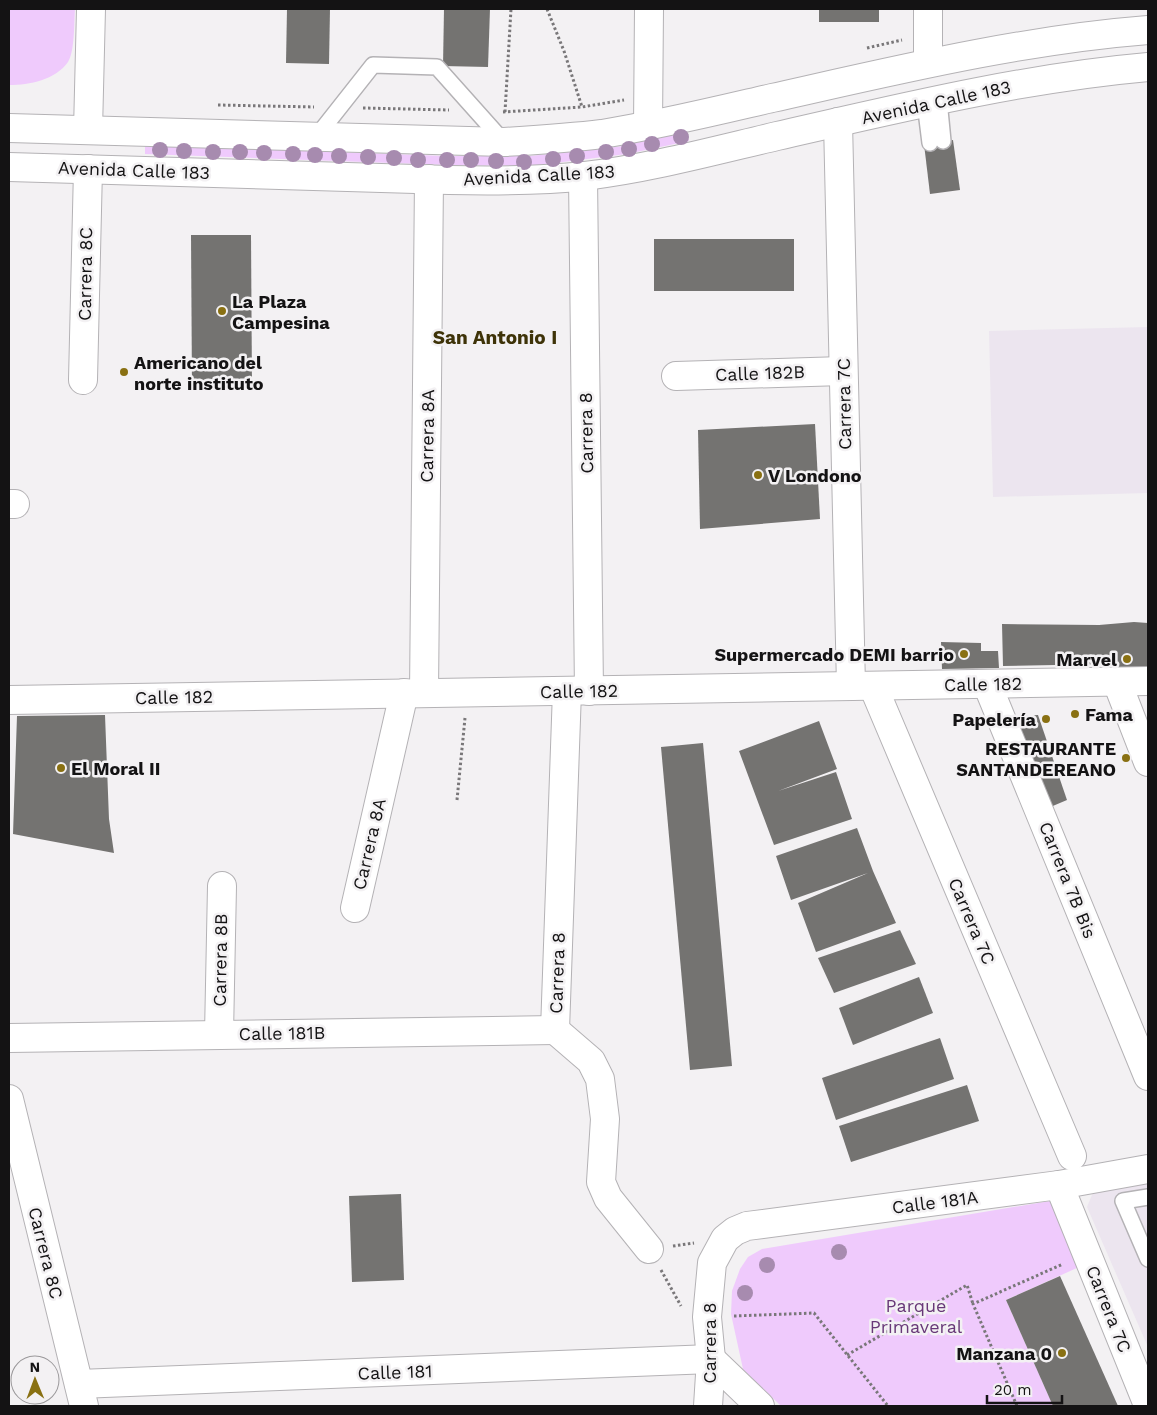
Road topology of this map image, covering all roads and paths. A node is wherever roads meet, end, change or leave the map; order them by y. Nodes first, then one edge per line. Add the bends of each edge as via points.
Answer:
1 (91, 9) edge
2 (511, 9) edge
3 (547, 9) edge
4 (649, 9) edge
5 (928, 9) edge
6 (1148, 30) edge
7 (928, 63) junction
8 (1148, 67) edge
9 (932, 101) junction
10 (582, 106) dead end
11 (505, 112) dead end
12 (838, 122) junction
13 (648, 126) junction
14 (9, 128) edge
15 (88, 130) junction
16 (317, 136) junction
17 (504, 142) junction
18 (937, 142) dead end
19 (9, 166) edge
20 (88, 169) junction
21 (583, 176) junction
22 (429, 179) junction
23 (843, 371) junction
24 (676, 376) dead end
25 (83, 380) dead end
26 (1148, 681) edge
27 (1117, 682) junction
28 (987, 684) junction
29 (862, 686) junction
30 (578, 691) junction
31 (467, 692) junction
32 (414, 693) junction
33 (9, 700) edge
34 (1148, 762) edge
35 (457, 800) dead end
36 (222, 886) dead end
37 (355, 908) dead end
38 (554, 1030) junction
39 (218, 1034) junction
40 (9, 1038) edge
41 (1148, 1076) edge
42 (9, 1099) edge
43 (1072, 1156) dead end
44 (1148, 1169) edge
45 (1059, 1185) junction
46 (1148, 1197) edge
47 (721, 1245) junction
48 (649, 1249) joint
49 (1086, 1253) junction
50 (1148, 1259) edge
51 (973, 1304) junction
52 (707, 1317) junction
53 (848, 1355) junction
54 (711, 1359) junction
55 (1142, 1374) edge
56 (81, 1395) edge
57 (1148, 1405) edge
58 (708, 1406) edge
59 (760, 1406) edge
60 (888, 1406) edge
61 (1017, 1406) edge

1 - 15 street
2 - 11 path
3 - 10 path
4 - 13 street
5 - 7 street
6 - 7 street, Avenida Calle 183 via 1058,39
7 - 13 street, Avenida Calle 183
8 - 9 street, Avenida Calle 183 via 1000,87
9 - 12 street, Avenida Calle 183
9 - 18 lane
12 - 21 street, Avenida Calle 183 via 659,164
12 - 23 street, Carrera 7C
13 - 17 street, Avenida Calle 183 via 600,134
14 - 15 street, Avenida Calle 183
15 - 16 street, Avenida Calle 183
16 - 17 street, Avenida Calle 183
16 - 17 lane via 373,65 437,67
19 - 20 street, Avenida Calle 183
20 - 22 street, Avenida Calle 183
20 - 25 street, Carrera 8C
21 - 22 street, Avenida Calle 183 via 497,181
21 - 30 street, Carrera 8
22 - 32 street, Carrera 8A
23 - 24 street, Calle 182B
23 - 29 street, Carrera 7C
26 - 27 street, Calle 182
27 - 28 street, Calle 182
27 - 34 street
28 - 29 street, Calle 182
28 - 41 street, Carrera 7B Bis
29 - 30 street, Calle 182
29 - 43 street, Carrera 7C
30 - 31 street, Calle 182
30 - 38 street, Carrera 8
31 - 32 street, Calle 182
31 - 35 path
32 - 33 street, Calle 182
32 - 37 street, Carrera 8A
36 - 39 street, Carrera 8B
38 - 39 street, Calle 181B
38 - 48 street, Carrera 8 via 591,1062 600,1079 605,1119 601,1182 608,1198
39 - 40 street, Calle 181B
42 - 56 street, Carrera 8C
44 - 45 street, Calle 181A
45 - 47 street, Calle 181A via 747,1226 735,1231
45 - 49 street, Carrera 7C
46 - 50 lane via 1123,1201
47 - 48 path
47 - 52 street, Carrera 8 via 712,1263
49 - 51 path
49 - 55 street, Carrera 7C
51 - 53 path via 967,1286
51 - 61 path
52 - 53 path via 814,1312
52 - 54 street, Carrera 8
53 - 60 path
54 - 56 street, Calle 181
54 - 58 street, Carrera 8
54 - 59 street
55 - 57 street, Carrera 7C

